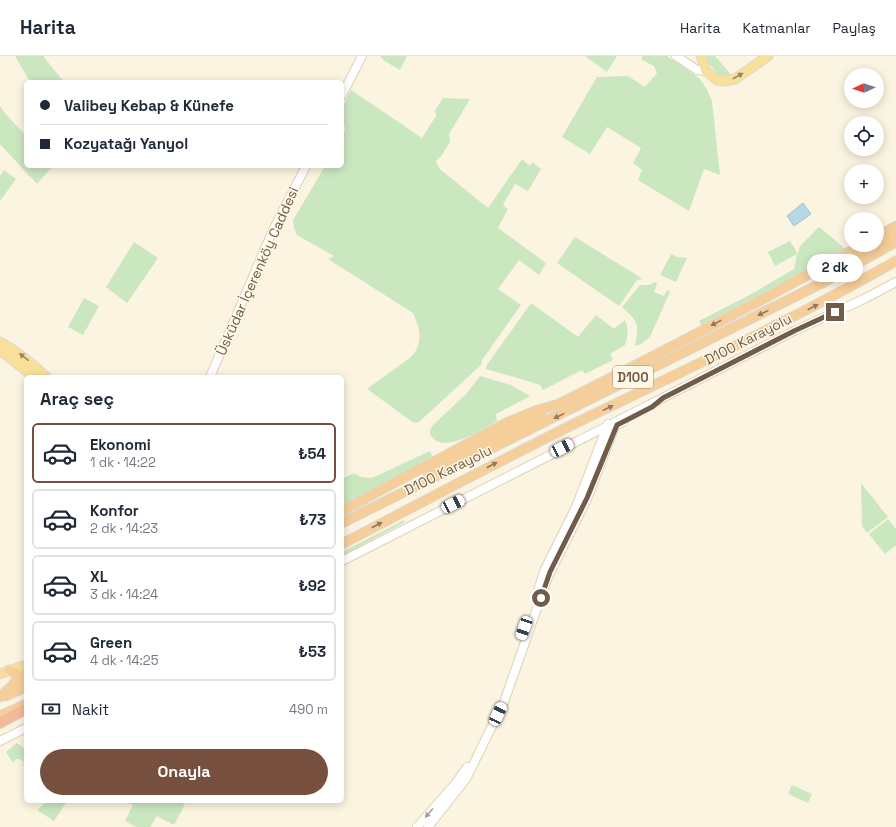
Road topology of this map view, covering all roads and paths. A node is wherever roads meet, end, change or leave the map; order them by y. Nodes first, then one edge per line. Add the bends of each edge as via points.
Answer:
1 (362, 56) edge
2 (676, 56) edge
3 (701, 56) edge
4 (768, 56) edge
5 (706, 72) junction
6 (344, 91) edge
7 (305, 168) edge
8 (896, 226) edge
9 (884, 233) edge
10 (896, 235) edge
11 (896, 242) edge
12 (849, 252) edge
13 (896, 261) edge
14 (896, 282) edge
15 (769, 296) junction
16 (0, 342) edge
17 (0, 350) edge
18 (31, 375) edge
19 (44, 375) edge
20 (211, 375) edge
21 (559, 404) junction
22 (612, 426) junction
23 (369, 509) junction
24 (344, 510) edge
25 (344, 522) edge
26 (344, 543) edge
27 (344, 560) edge
28 (24, 666) edge
29 (9, 670) junction
30 (0, 674) edge
31 (24, 675) edge
32 (12, 687) junction
33 (24, 687) edge
34 (0, 698) edge
35 (24, 705) edge
36 (24, 710) edge
37 (0, 716) edge
38 (0, 723) edge
39 (24, 729) edge
40 (0, 741) edge
41 (417, 827) edge
42 (428, 827) edge

1 - 6 main road
2 - 5 main road via 697,70
3 - 5 main road
5 -> 4 main road via 718,80 735,79
7 - 20 main road, Üsküdar İçerenköy Caddesi via 273,230
8 - 9 highway
10 - 15 highway via 807,280
11 -> 23 highway, D100 Karayolu / D100 via 824,282
12 - 15 highway, D100
26 -> 13 highway, D100 Karayolu / D100 via 500,461 750,339
14 - 22 main road via 645,405
15 -> 21 highway, D100
19 -> 16 main road via 17,352
17 - 18 main road
21 - 23 highway via 436,469
21 - 24 highway, D100 via 506,423
22 - 27 main road
22 -> 41 main road via 543,574 494,713 463,774
22 - 42 main road via 587,498 549,575 505,698 466,779
23 - 25 highway, D100 Karayolu / D100
28 - 29 main road
29 - 30 main road
29 - 32 highway via 16,672 17,678
31 - 32 highway
32 - 34 highway
33 - 34 highway
35 - 37 highway
36 - 38 highway
39 - 40 main road

